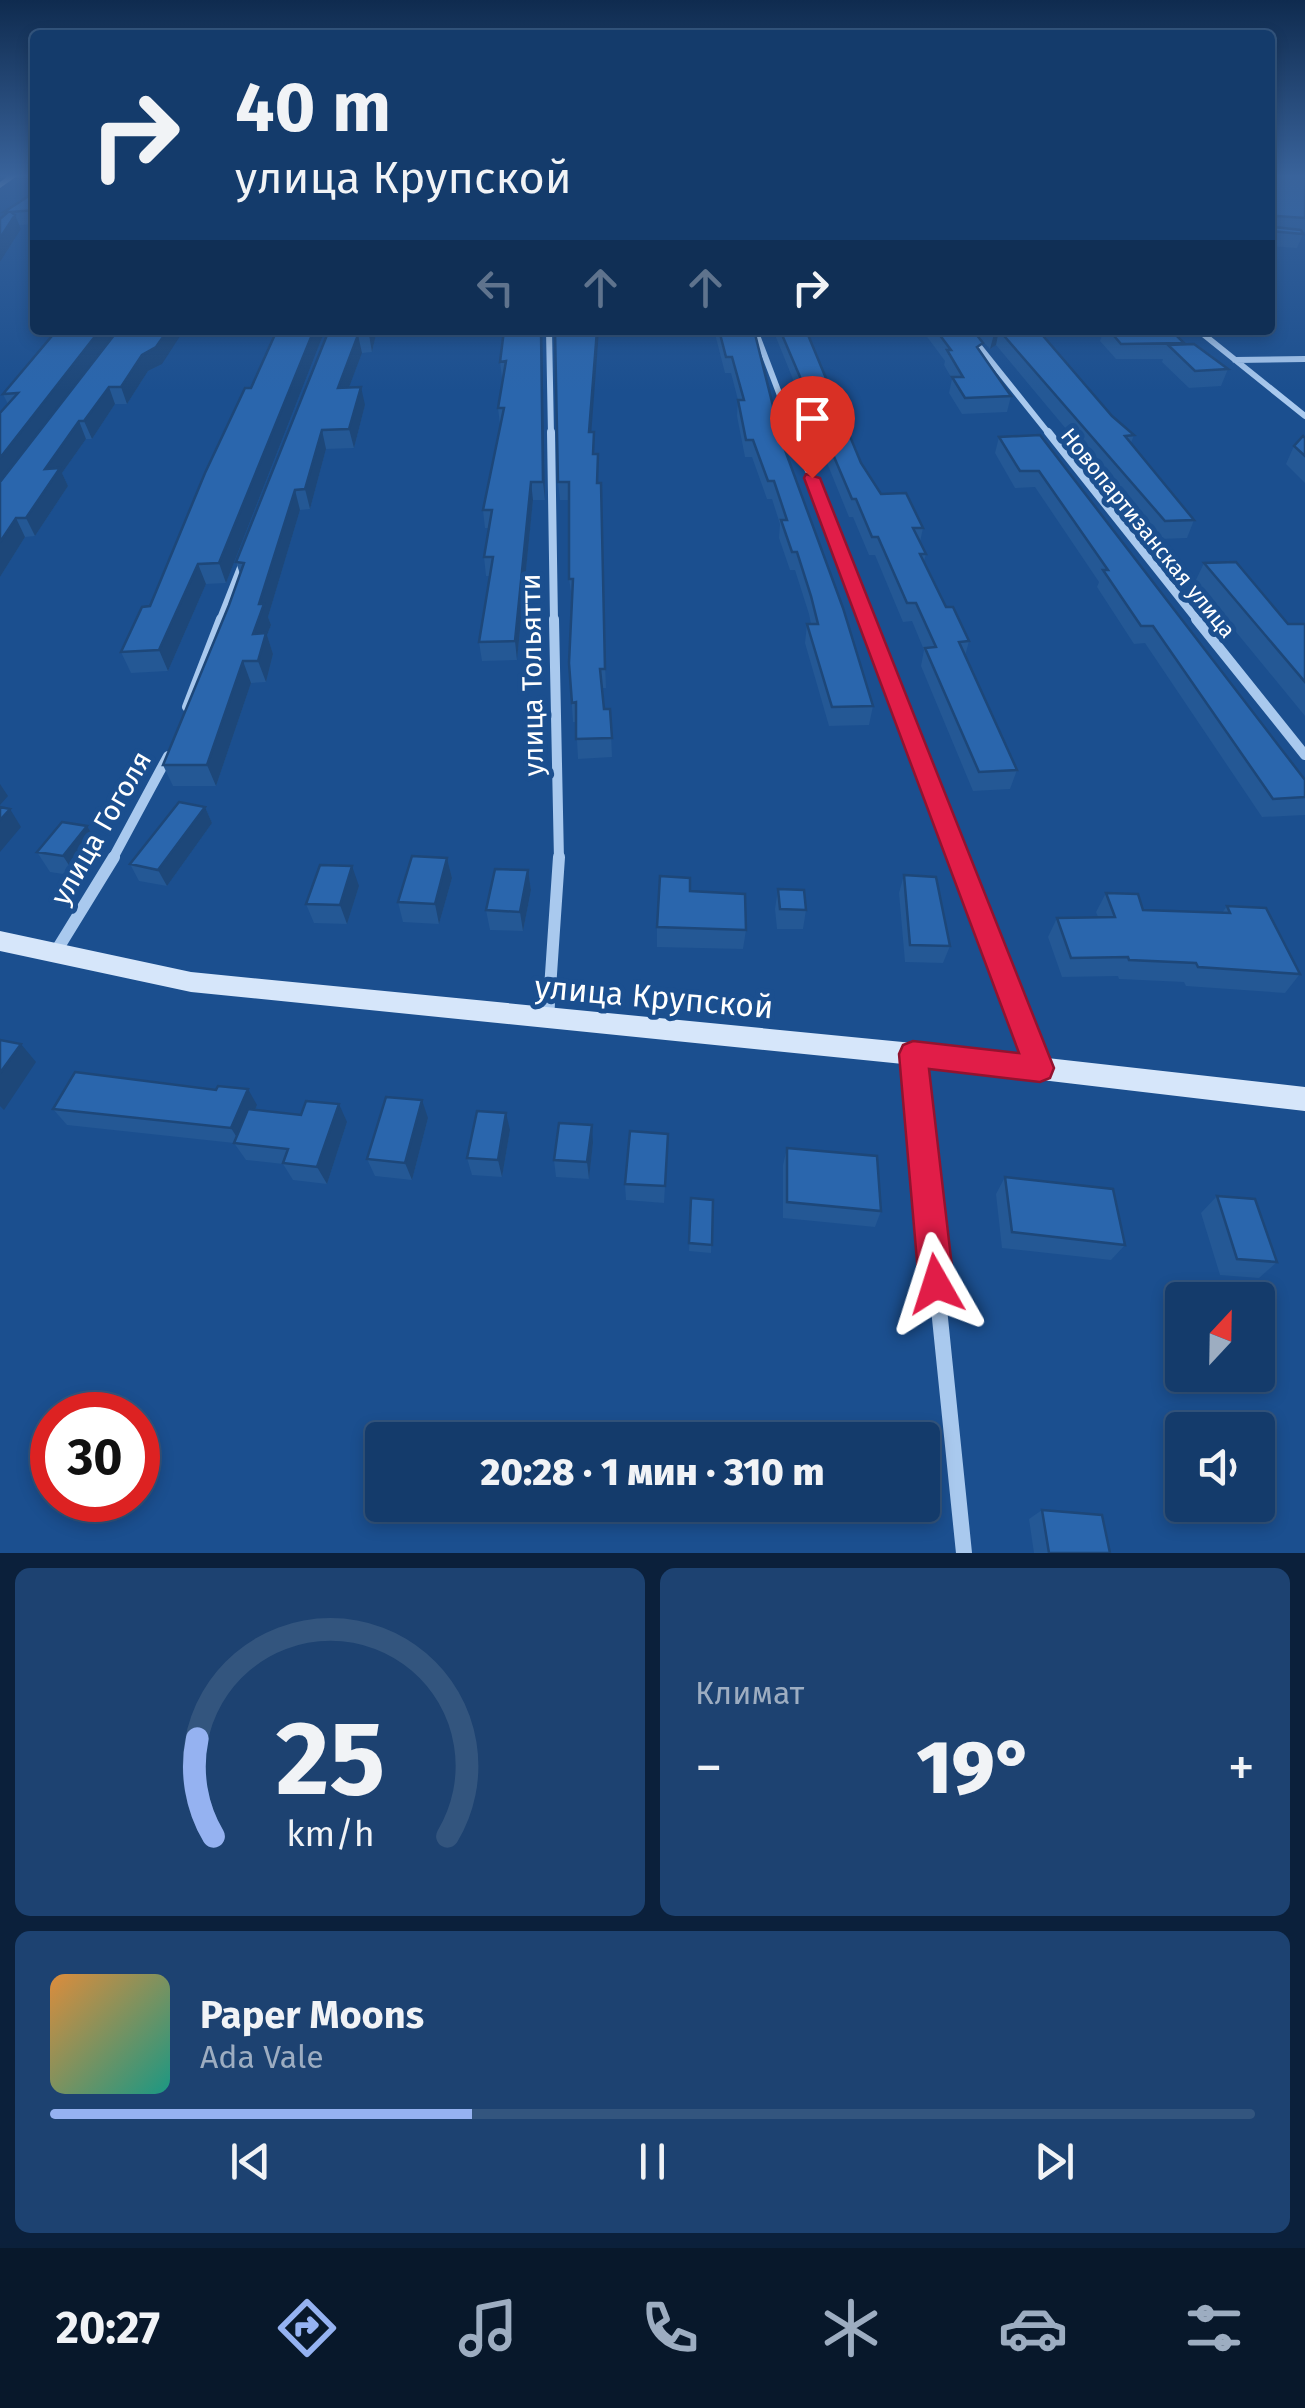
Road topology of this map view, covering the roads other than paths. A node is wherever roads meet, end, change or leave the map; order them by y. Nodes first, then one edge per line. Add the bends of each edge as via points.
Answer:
1 (549, 335) edge
2 (757, 335) edge
3 (970, 335) edge
4 (1204, 335) edge
5 (1305, 359) edge
6 (1234, 360) junction
7 (1305, 416) edge
8 (248, 549) edge
9 (184, 714) edge
10 (170, 750) edge
11 (1305, 755) edge
12 (0, 941) edge
13 (54, 954) junction
14 (548, 1019) junction
15 (913, 1054) junction
16 (1040, 1068) junction
17 (1305, 1099) edge
18 (964, 1553) edge

1 - 14 street, улица Тольятти via 559,882
2 - 16 street
3 - 11 street, Новопартизанская улица
4 - 6 street
5 - 6 street
6 - 7 street
8 - 9 street
10 - 13 street, улица Гоголя
12 - 13 street, улица Крупской
13 - 14 street, улица Крупской via 191,982
14 - 15 street, улица Крупской
15 - 16 street, улица Крупской
15 - 18 street
16 - 17 street, улица Крупской

